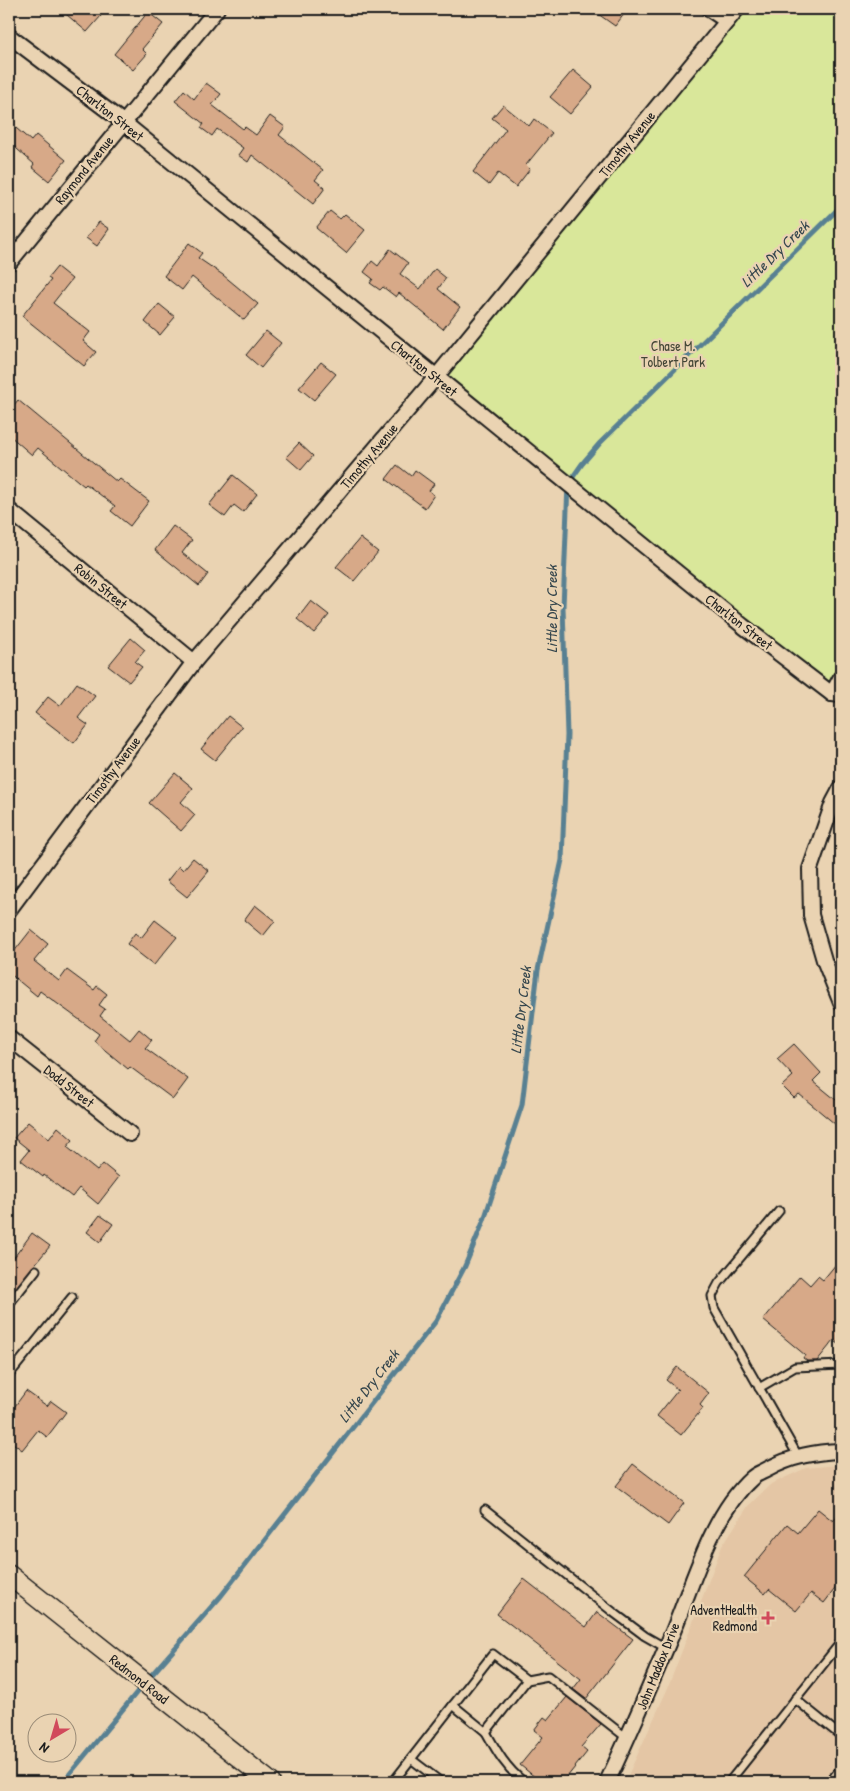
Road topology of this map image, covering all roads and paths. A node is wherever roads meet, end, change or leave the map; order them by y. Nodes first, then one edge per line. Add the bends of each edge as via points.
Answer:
1 (218, 9) edge
2 (709, 9) edge
3 (737, 9) edge
4 (727, 21) junction
5 (9, 36) edge
6 (123, 122) junction
7 (9, 264) edge
8 (436, 378) junction
9 (9, 510) edge
10 (194, 662) junction
11 (841, 676) edge
12 (837, 694) edge
13 (841, 788) edge
14 (9, 910) edge
15 (841, 1003) edge
16 (9, 1038) edge
17 (130, 1134) dead end
18 (779, 1211) dead end
19 (36, 1270) dead end
20 (72, 1297) dead end
21 (9, 1304) edge
22 (841, 1365) edge
23 (9, 1375) edge
24 (759, 1388) junction
25 (841, 1451) edge
26 (798, 1456) junction
27 (485, 1510) dead end
28 (9, 1575) edge
29 (841, 1642) edge
30 (666, 1648) junction
31 (527, 1680) junction
32 (796, 1699) junction
33 (453, 1706) junction
34 (486, 1732) junction
35 (841, 1736) edge
36 (628, 1738) junction
37 (411, 1759) junction
38 (841, 1768) edge
39 (270, 1782) edge
40 (393, 1782) edge
41 (441, 1782) edge
42 (524, 1782) edge
43 (607, 1782) edge
44 (729, 1782) edge
45 (830, 1782) edge

1 - 6 street, Raymond Avenue
2 - 4 street
3 - 4 street, Timothy Avenue
4 - 8 street, Timothy Avenue
5 - 6 street, Charlton Street
6 - 7 street, Raymond Avenue
6 - 8 street, Charlton Street
8 - 10 street, Timothy Avenue
8 - 12 street, Charlton Street via 654,554
9 - 10 street, Robin Street
10 - 14 street, Timothy Avenue
11 - 12 street
13 - 15 street via 810,869 811,916
16 - 17 street, Dodd Street
18 - 24 lane via 719,1282 712,1296 714,1308
19 - 21 lane
20 - 23 lane
22 - 24 lane via 795,1367
24 - 26 lane
25 - 26 street, John Maddox Drive
26 - 30 street, John Maddox Drive via 753,1477 732,1502 712,1533
27 - 30 lane via 613,1612
28 - 39 street, Redmond Road
29 - 32 lane
30 - 36 street, John Maddox Drive
31 - 33 lane via 493,1654
31 - 34 lane
31 - 36 lane via 548,1676
32 - 35 lane
32 - 44 lane
33 - 34 lane
33 - 37 lane
34 - 42 lane via 512,1773
36 - 43 street, John Maddox Drive
37 - 40 lane
37 - 41 lane
38 - 45 lane

